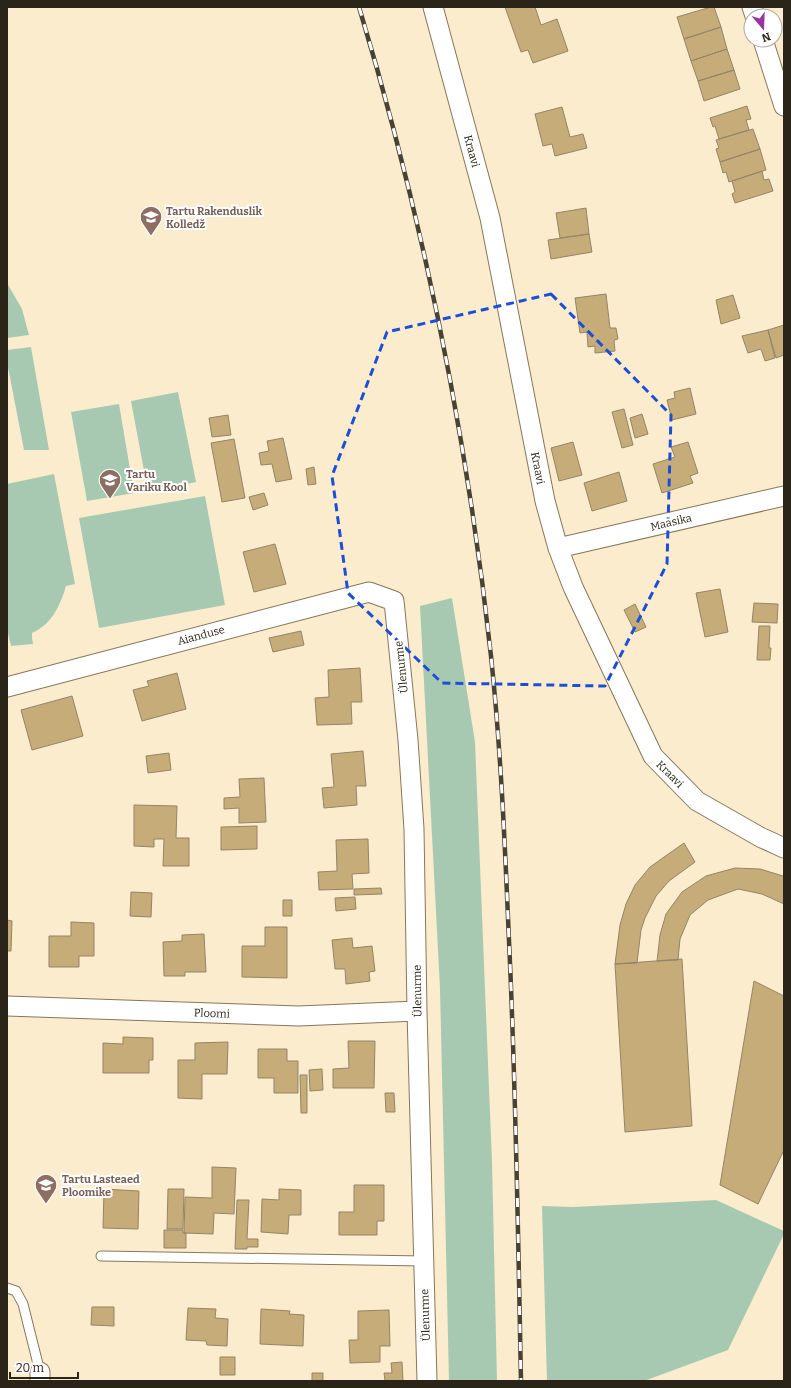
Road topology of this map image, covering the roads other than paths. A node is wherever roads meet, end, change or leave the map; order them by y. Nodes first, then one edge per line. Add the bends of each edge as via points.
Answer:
1 (433, 7) edge
2 (766, 48) edge
3 (784, 106) edge
4 (784, 496) edge
5 (558, 548) junction
6 (394, 601) joint
7 (7, 687) edge
8 (784, 848) edge
9 (7, 1006) edge
10 (417, 1011) junction
11 (101, 1256) dead end
12 (424, 1261) junction
13 (7, 1288) edge
14 (40, 1376) edge
15 (427, 1381) edge

1 - 5 street, Kraavi via 490,218 545,501
2 - 3 street
4 - 5 street, Maasika
5 - 8 street, Kraavi via 573,587 653,756 697,801
6 - 7 street, Aianduse via 369,592
6 - 10 street, Ülenurme via 414,829
9 - 10 street, Ploomi via 299,1016
10 - 12 street, Ülenurme
11 - 12 lane
12 - 15 street, Ülenurme
13 - 14 lane via 16,1291 23,1304

